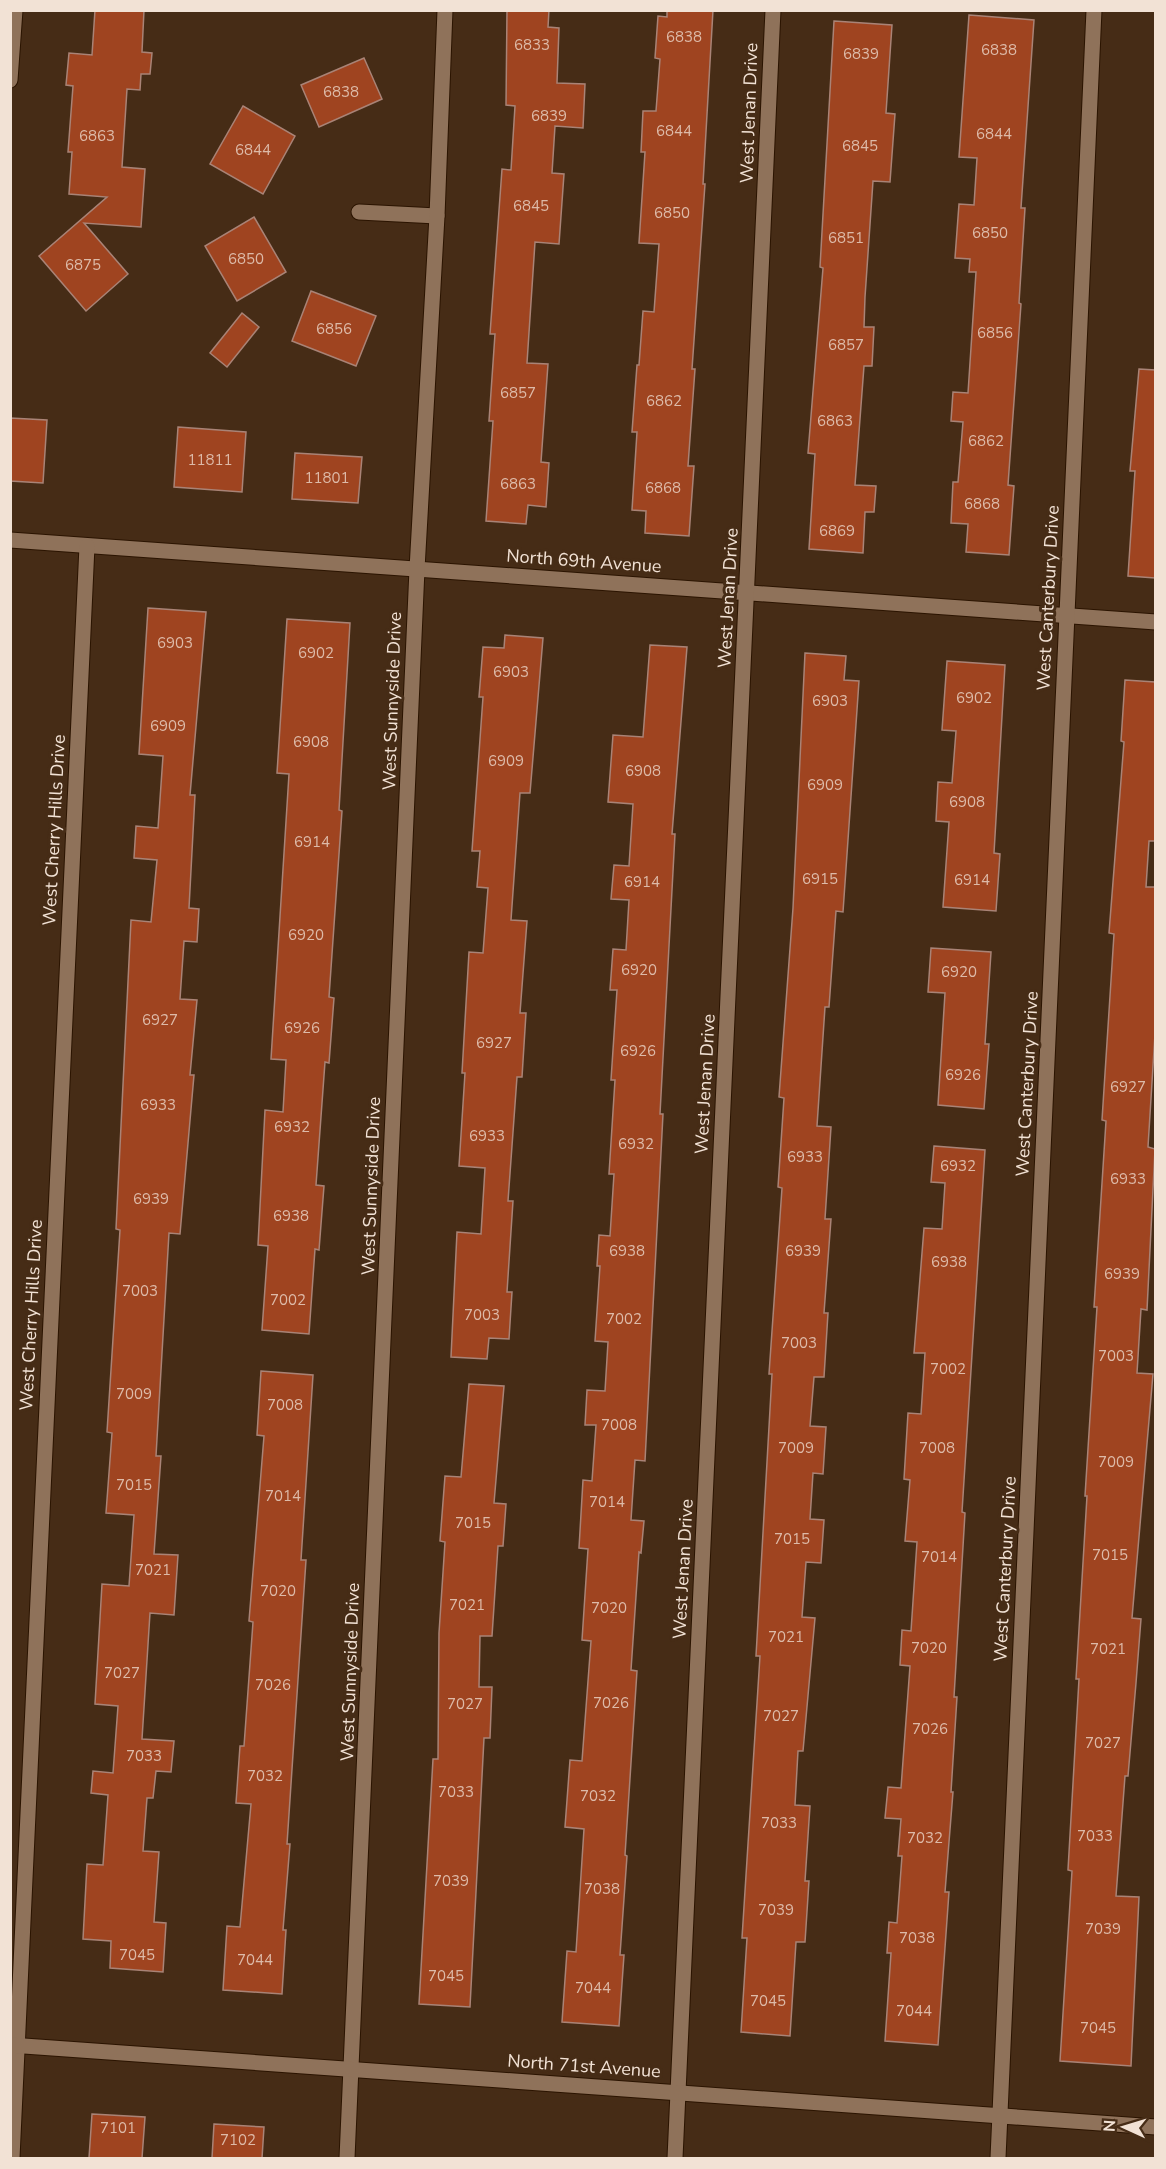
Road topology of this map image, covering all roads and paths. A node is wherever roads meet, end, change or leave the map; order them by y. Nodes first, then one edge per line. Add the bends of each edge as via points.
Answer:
1 (15, 10) edge
2 (445, 10) edge
3 (773, 10) edge
4 (1094, 10) edge
5 (10, 80) edge
6 (358, 212) dead end
7 (437, 216) junction
8 (10, 540) edge
9 (87, 546) junction
10 (417, 569) junction
11 (747, 592) junction
12 (1067, 616) junction
13 (1155, 622) edge
14 (14, 2045) edge
15 (352, 2069) junction
16 (678, 2092) junction
17 (1000, 2117) junction
18 (1155, 2127) edge
19 (12, 2158) edge
20 (347, 2158) edge
21 (675, 2158) edge
22 (998, 2158) edge

1 - 5 street
2 - 7 street, West Sunnyside Drive
3 - 11 street, West Jenan Drive
4 - 12 street, West Canterbury Drive
6 - 7 street
7 - 10 street, West Sunnyside Drive
8 - 9 street, North 69th Avenue
9 - 10 street, North 69th Avenue
9 - 14 street, West Cherry Hills Drive
10 - 11 street, North 69th Avenue
10 - 15 street, West Sunnyside Drive
11 - 12 street, North 69th Avenue
11 - 16 street, West Jenan Drive
12 - 13 street, North 69th Avenue
12 - 17 street, West Canterbury Drive
14 - 15 street, North 71st Avenue
14 - 19 street, West Cherry Hills Drive
15 - 16 street, North 71st Avenue
15 - 20 street, West Sunnyside Drive
16 - 17 street, North 71st Avenue
16 - 21 street, West Jenan Drive
17 - 18 street, North 71st Avenue
17 - 22 street, West Canterbury Drive

